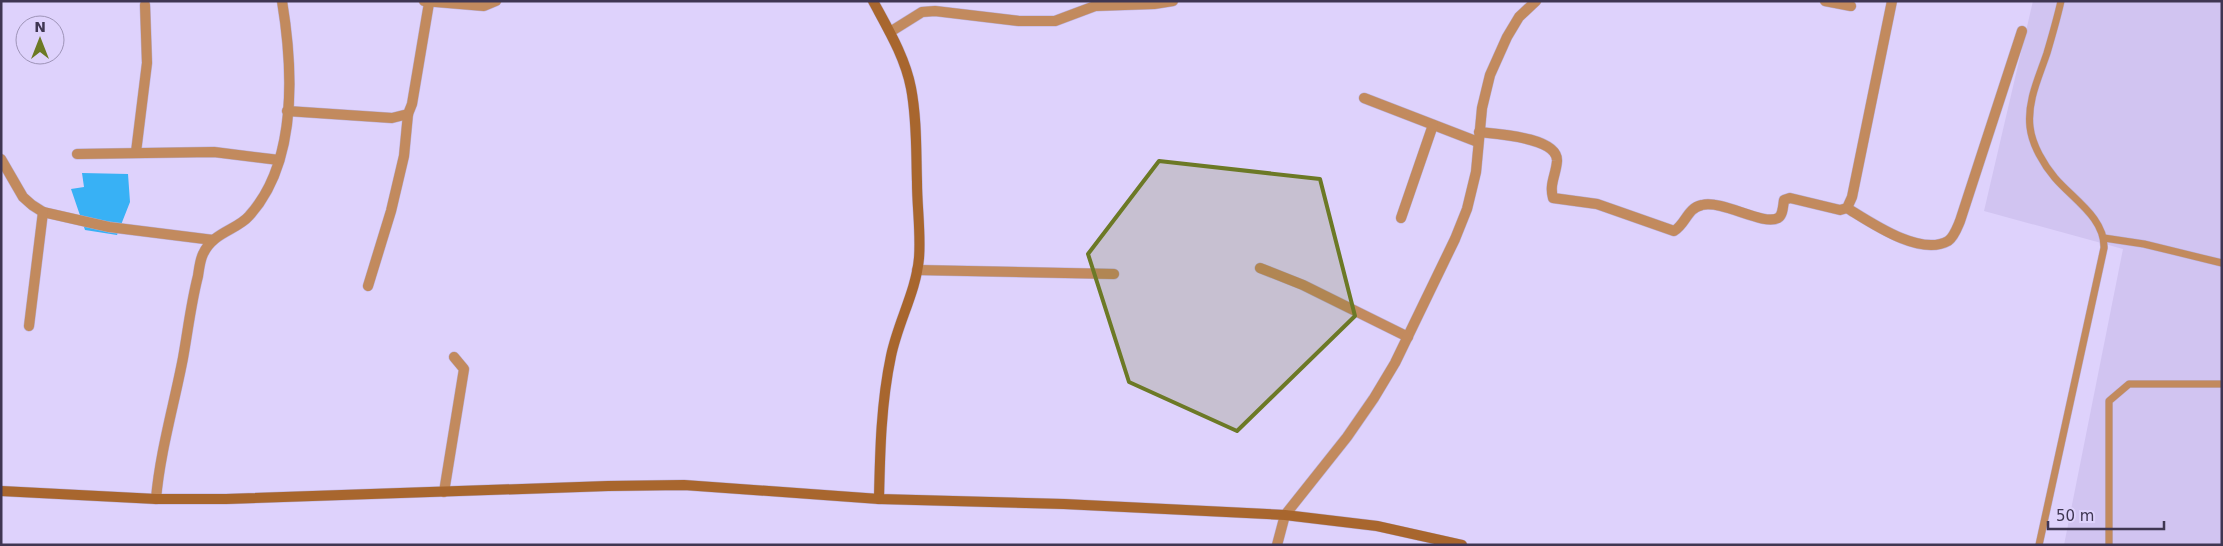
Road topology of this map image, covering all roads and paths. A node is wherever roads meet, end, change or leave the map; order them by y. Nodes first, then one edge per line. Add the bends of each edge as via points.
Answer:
1 (282, 1) edge
2 (496, 1) edge
3 (873, 1) edge
4 (1174, 1) edge
5 (1825, 1) edge
6 (1892, 1) edge
7 (2061, 1) edge
8 (426, 2) edge
9 (1532, 2) edge
10 (145, 6) dead end
11 (1851, 6) dead end
12 (2022, 30) dead end
13 (890, 32) junction
14 (1364, 98) dead end
15 (288, 111) junction
16 (408, 114) junction
17 (1434, 125) junction
18 (1479, 137) junction
19 (136, 152) junction
20 (77, 154) dead end
21 (1, 159) edge
22 (279, 160) junction
23 (1846, 208) junction
24 (43, 212) junction
25 (1402, 218) dead end
26 (2104, 238) junction
27 (213, 240) junction
28 (2222, 263) edge
29 (1260, 268) dead end
30 (917, 270) junction
31 (1114, 274) dead end
32 (368, 286) dead end
33 (29, 326) dead end
34 (1408, 336) junction
35 (454, 357) dead end
36 (2222, 384) edge
37 (1, 491) edge
38 (444, 492) junction
39 (156, 499) junction
40 (879, 499) junction
41 (1285, 514) junction
42 (1457, 544) edge
43 (1277, 545) edge
44 (2039, 545) edge
45 (2109, 545) edge

1 - 15 street via 290,65
2 - 8 street via 484,6
3 - 13 street
4 - 13 street via 1095,6 1056,21 922,12
5 - 11 street
6 - 23 street via 1852,197
7 - 26 lane via 2036,79 2030,126 2033,143 2054,177 2099,225
8 - 16 street
9 - 18 street via 1518,17 1490,75
10 - 19 street via 147,63
12 - 23 street via 1960,222 1949,241 1926,245 1907,240 1882,230
13 - 30 street via 911,87 915,115 919,222
14 - 17 street
15 - 16 street via 392,118
15 - 22 street
16 - 32 street via 404,156
17 - 18 street
17 - 25 street
18 - 23 street via 1503,134 1542,142 1554,150 1557,159 1552,179 1553,198 1597,204 1674,231 1692,209 1700,205 1721,205 1769,219 1777,219 1784,200 1790,198 1840,210
18 - 34 street via 1476,172 1467,208
19 - 20 street
19 - 22 street via 214,152
21 - 24 street via 23,197
22 - 27 street via 263,197 248,217
24 - 27 street via 109,227
24 - 33 street
26 - 28 lane
26 - 44 lane
27 - 39 street via 203,254 191,304 158,473
29 - 34 street via 1304,285
30 - 31 street
30 - 40 street via 891,355 882,414
34 - 41 street via 1374,398
35 - 38 street via 464,369
36 - 45 lane via 2129,384 2109,401
37 - 39 street
38 - 39 street
38 - 40 street via 684,485
40 - 41 street
41 - 42 street via 1377,526
41 - 43 street

